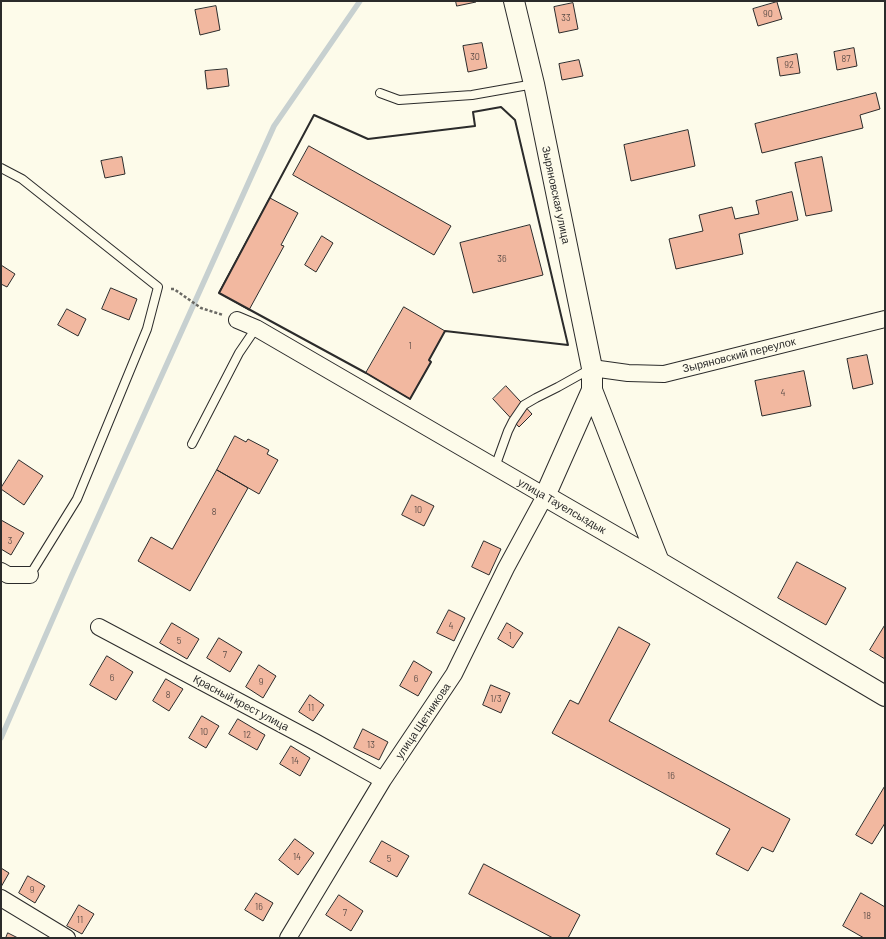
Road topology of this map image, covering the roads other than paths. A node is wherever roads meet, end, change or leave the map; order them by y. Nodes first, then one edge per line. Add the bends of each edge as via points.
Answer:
1 (514, 1) edge
2 (534, 84) junction
3 (380, 93) dead end
4 (1, 168) edge
5 (885, 319) edge
6 (237, 320) road end
7 (256, 328) junction
8 (592, 368) junction
9 (592, 390) junction
10 (192, 444) dead end
11 (495, 466) junction
12 (545, 496) junction
13 (659, 562) junction
14 (1, 571) edge
15 (30, 575) joint
16 (99, 627) dead end
17 (885, 696) edge
18 (383, 780) junction
19 (1, 898) edge
20 (67, 938) edge
21 (288, 938) edge

1 - 2 street, Зыряновская улица
2 - 3 lane via 472,95 399,100
2 - 8 street, Зыряновская улица
4 - 15 lane via 22,179 158,287 147,329 77,499
5 - 8 street, Зыряновский переулок via 664,374
6 - 7 street, улица Тауелсыздык
7 - 10 lane via 239,353
7 - 11 street, улица Тауелсыздык
8 - 9 street, Зыряновская улица
8 - 11 lane via 524,405 508,431
9 - 12 street
9 - 13 street
11 - 12 street, улица Тауелсыздык
12 - 13 street, улица Тауелсыздык
12 - 18 street, улица Щетникова via 454,674
13 - 17 street, улица Тауелсыздык
14 - 15 street via 8,575
16 - 18 street, Красный крест улица
18 - 21 street, улица Щетникова
19 - 20 street

